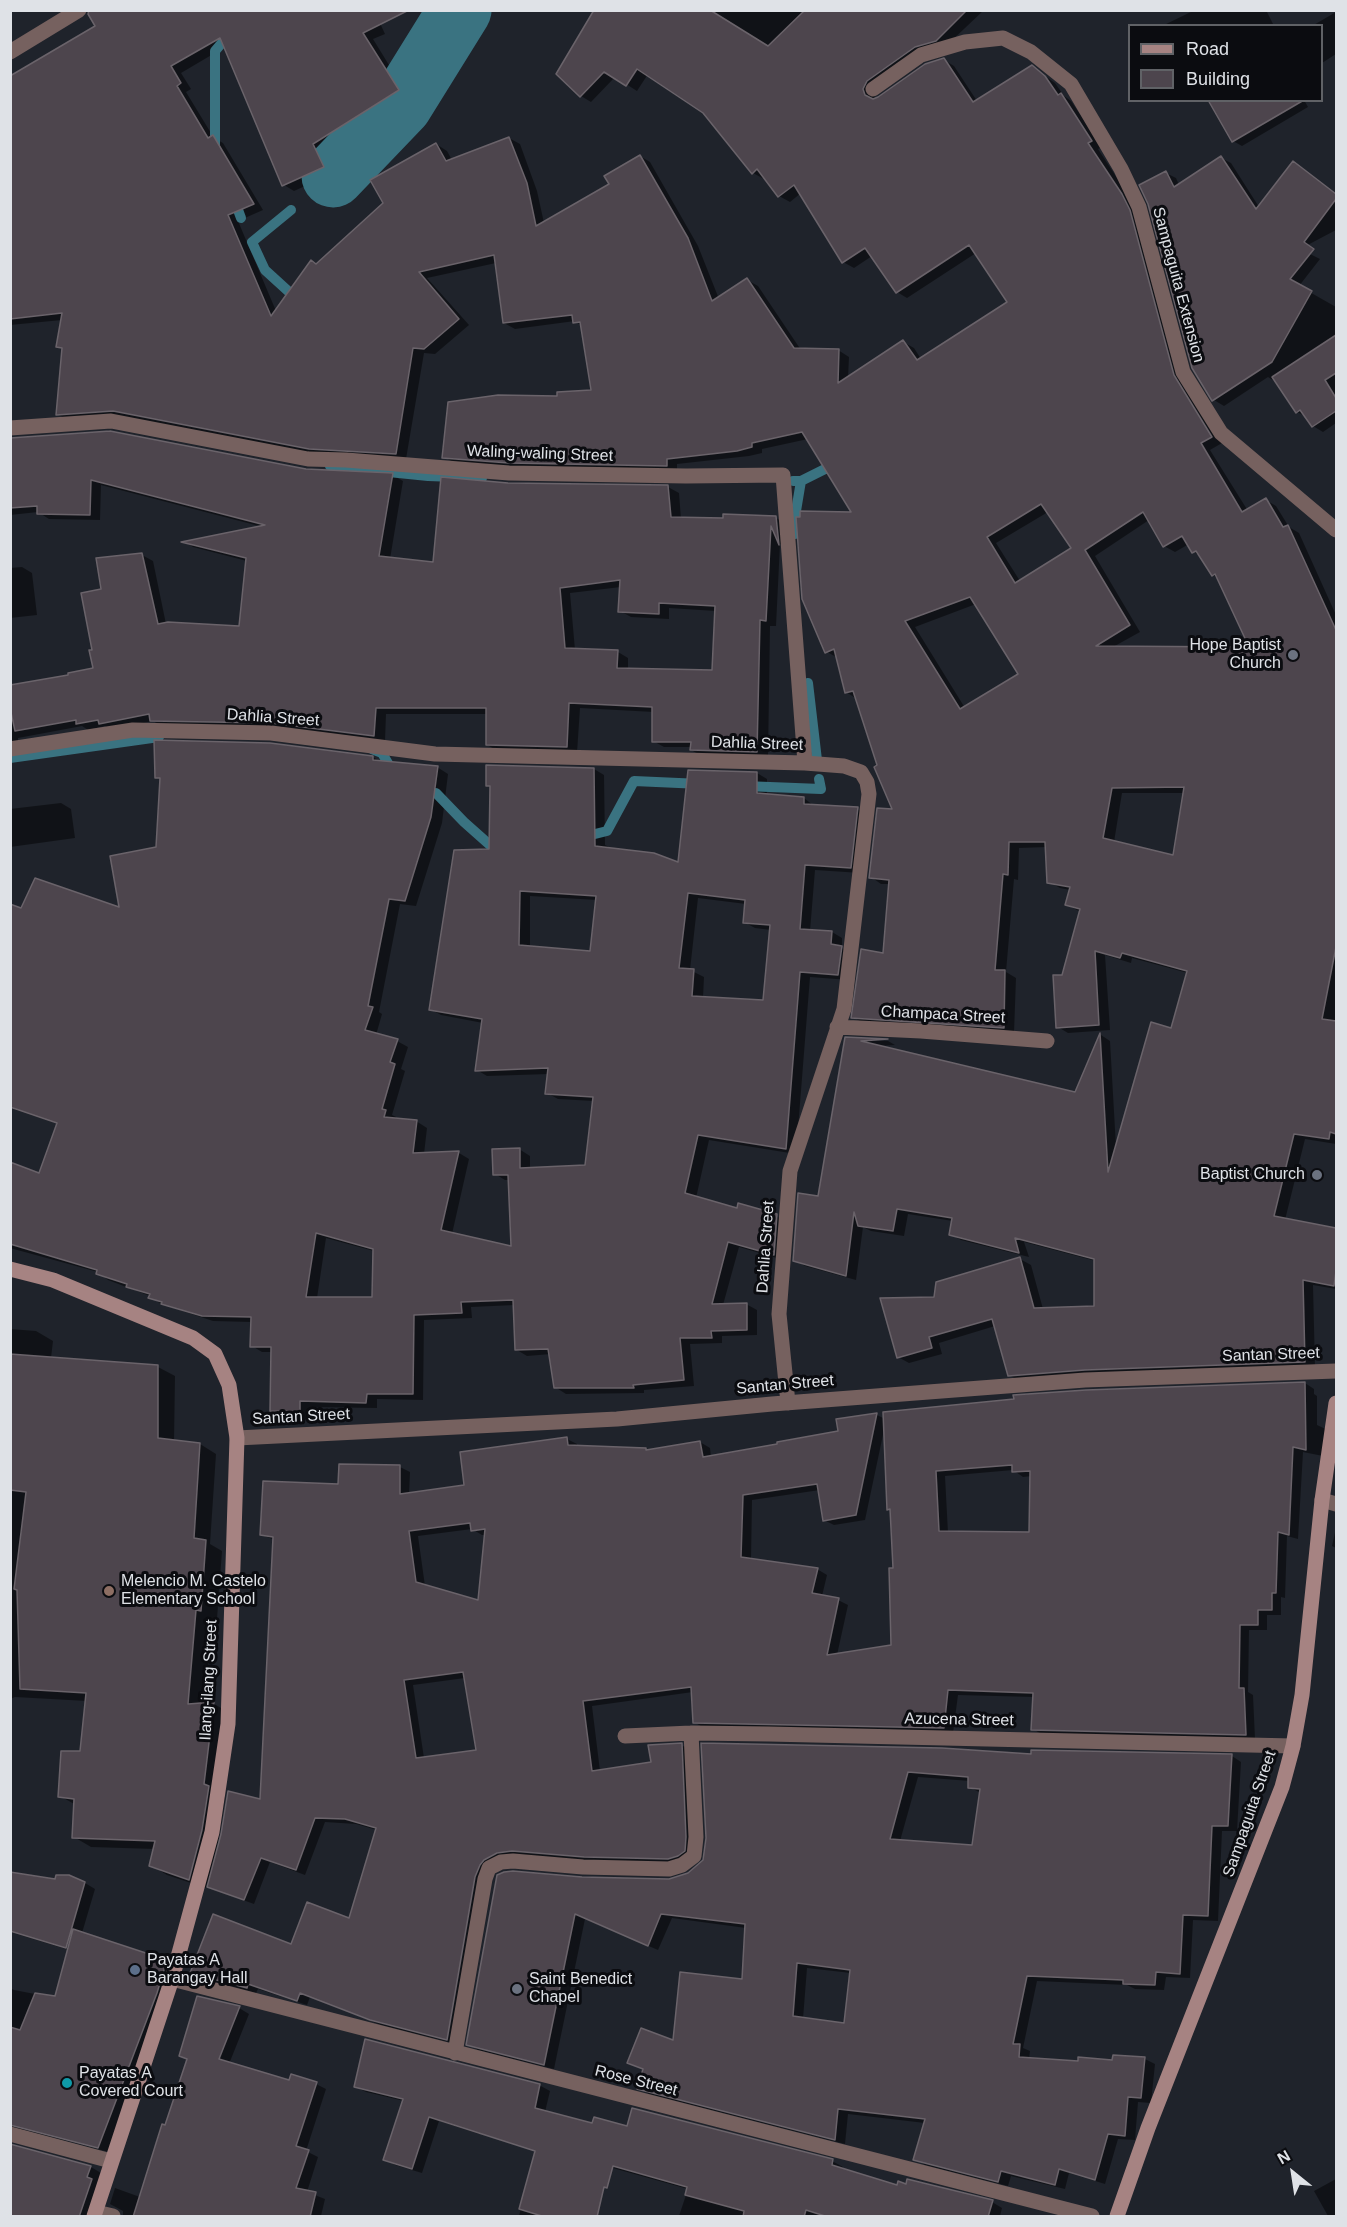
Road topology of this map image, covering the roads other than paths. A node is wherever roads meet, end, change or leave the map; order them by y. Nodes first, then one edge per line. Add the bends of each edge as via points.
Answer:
1 (79, 10) edge
2 (10, 52) edge
3 (873, 89) dead end
4 (10, 428) edge
5 (1336, 530) edge
6 (10, 749) edge
7 (805, 763) junction
8 (837, 1027) junction
9 (1047, 1041) dead end
10 (10, 1269) edge
11 (1336, 1371) edge
12 (788, 1403) junction
13 (1336, 1403) edge
14 (237, 1438) junction
15 (1329, 1502) edge
16 (691, 1733) junction
17 (626, 1736) dead end
18 (1293, 1746) junction
19 (172, 1979) junction
20 (455, 2053) junction
21 (10, 2134) edge
22 (111, 2162) junction
23 (95, 2214) edge
24 (113, 2217) edge
25 (1092, 2217) edge
26 (1117, 2217) edge

1 - 2 street
3 - 5 street, Sampaguita Extension via 921,55 965,42 1003,38 1031,52 1071,84 1139,207 1183,372 1221,433
4 - 7 street, Waling-waling Street via 111,421 308,459 509,473 783,474
6 - 7 street, Dahlia Street via 133,730 271,733 435,754
7 - 8 street, Dahlia Street via 861,772 869,794 843,1009
8 - 9 street, Champaca Street
8 - 12 street, Dahlia Street via 790,1171 779,1314
10 - 14 street, Ilang-ilang Street via 53,1280 193,1338 208,1348 215,1354 229,1384
11 - 12 street, Santan Street via 1084,1380
12 - 14 street, Santan Street via 617,1419
13 - 15 street, Sampaguita Street
14 - 19 street, Ilang-ilang Street via 228,1724 212,1832
15 - 18 street, Sampaguita Street
16 - 17 street, Azucena Street
16 - 18 street, Azucena Street
16 - 20 street via 696,1837 693,1856 682,1865 669,1869 583,1867 513,1861 489,1868
18 - 26 street, Sampaguita Street via 1282,1787
19 - 20 street, Rose Street
19 - 22 street, Ilang-ilang Street
20 - 25 street, Rose Street
21 - 22 street
22 - 23 street, Ilang-ilang Street
23 - 24 street

